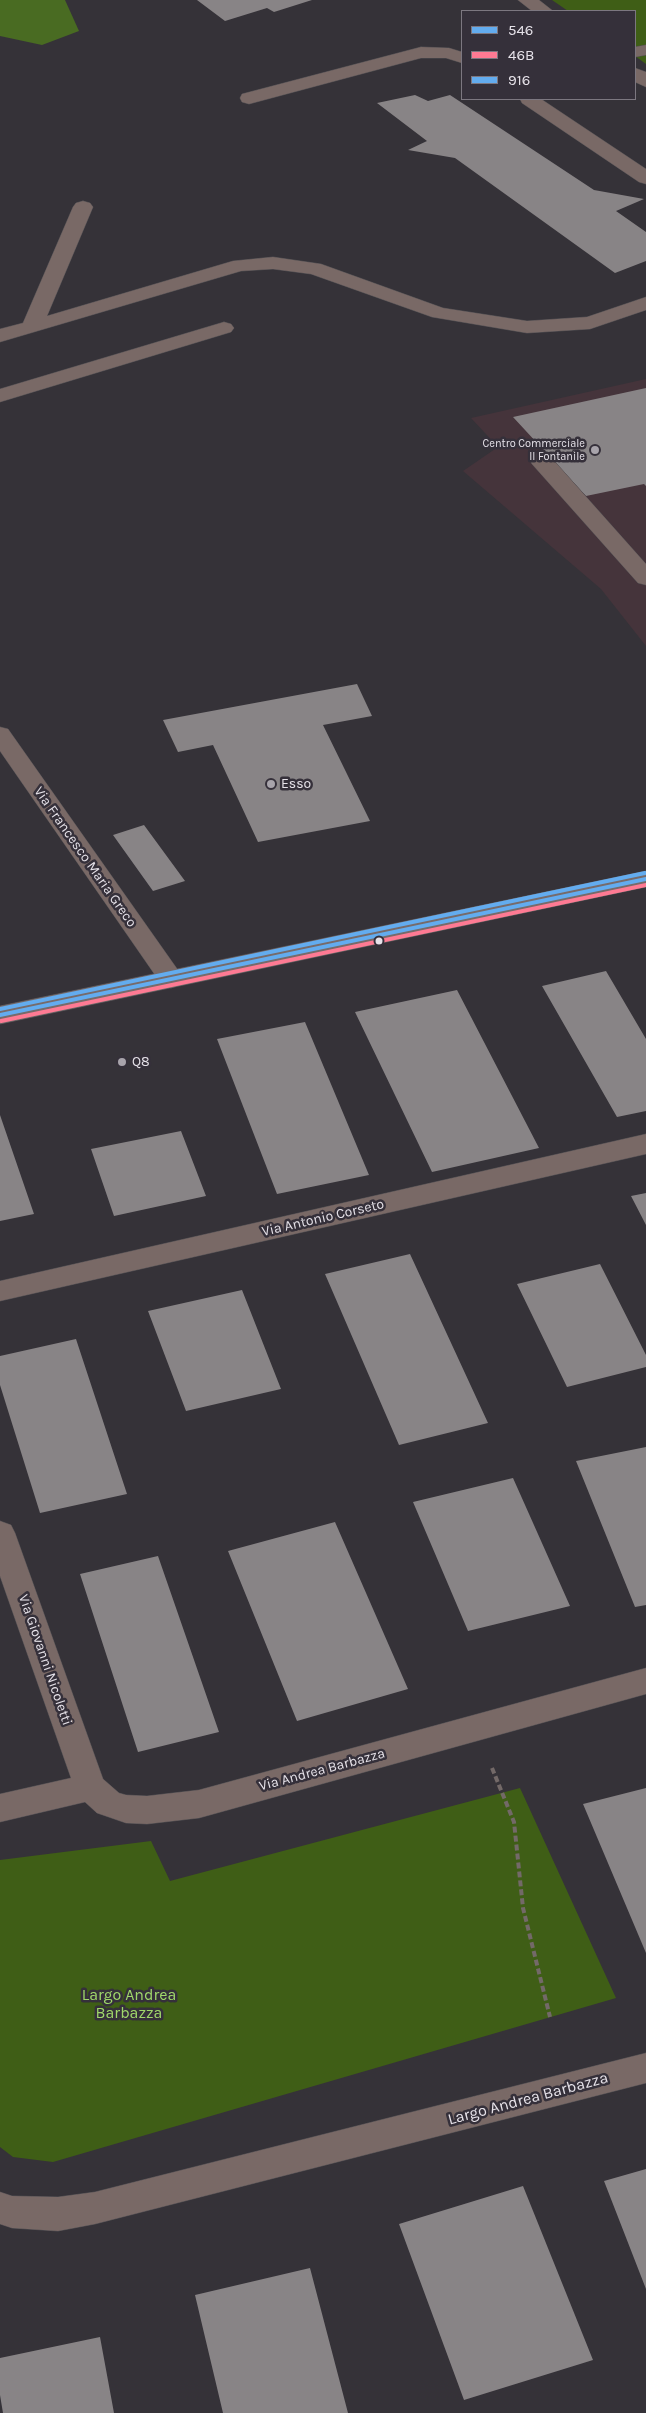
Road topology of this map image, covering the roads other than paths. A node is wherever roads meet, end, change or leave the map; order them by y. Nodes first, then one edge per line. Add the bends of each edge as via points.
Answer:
1 (527, 0) edge
2 (542, 10) edge
3 (461, 58) edge
4 (636, 74) edge
5 (646, 82) edge
6 (249, 98) dead end
7 (530, 100) edge
8 (646, 178) edge
9 (83, 207) dead end
10 (646, 303) edge
11 (32, 326) junction
12 (224, 328) dead end
13 (0, 336) edge
14 (0, 396) edge
15 (540, 459) dead end
16 (646, 578) edge
17 (0, 734) edge
18 (646, 879) edge
19 (171, 979) junction
20 (0, 1015) edge
21 (646, 1144) edge
22 (0, 1291) edge
23 (0, 1533) edge
24 (646, 1681) edge
25 (90, 1787) junction
26 (0, 1808) edge
27 (646, 2068) edge
28 (0, 2208) edge

1 - 2 street
3 - 6 street via 449,53 421,52
4 - 5 street
7 - 8 street
9 - 11 street
10 - 11 street via 590,323 527,327 439,314 314,268 273,263 240,266
11 - 13 street
12 - 14 street
15 - 16 street
17 - 19 street, Via Francesco Maria Greco
18 - 19 main road
19 - 20 main road
21 - 22 street, Via Antonio Corseto
23 - 25 street, Via Giovanni Nicoletti
24 - 25 street, Via Andrea Barbazza via 199,1804 126,1809 108,1803
25 - 26 street
27 - 28 street, Largo Andrea Barbazza via 95,2208 58,2214 12,2212

